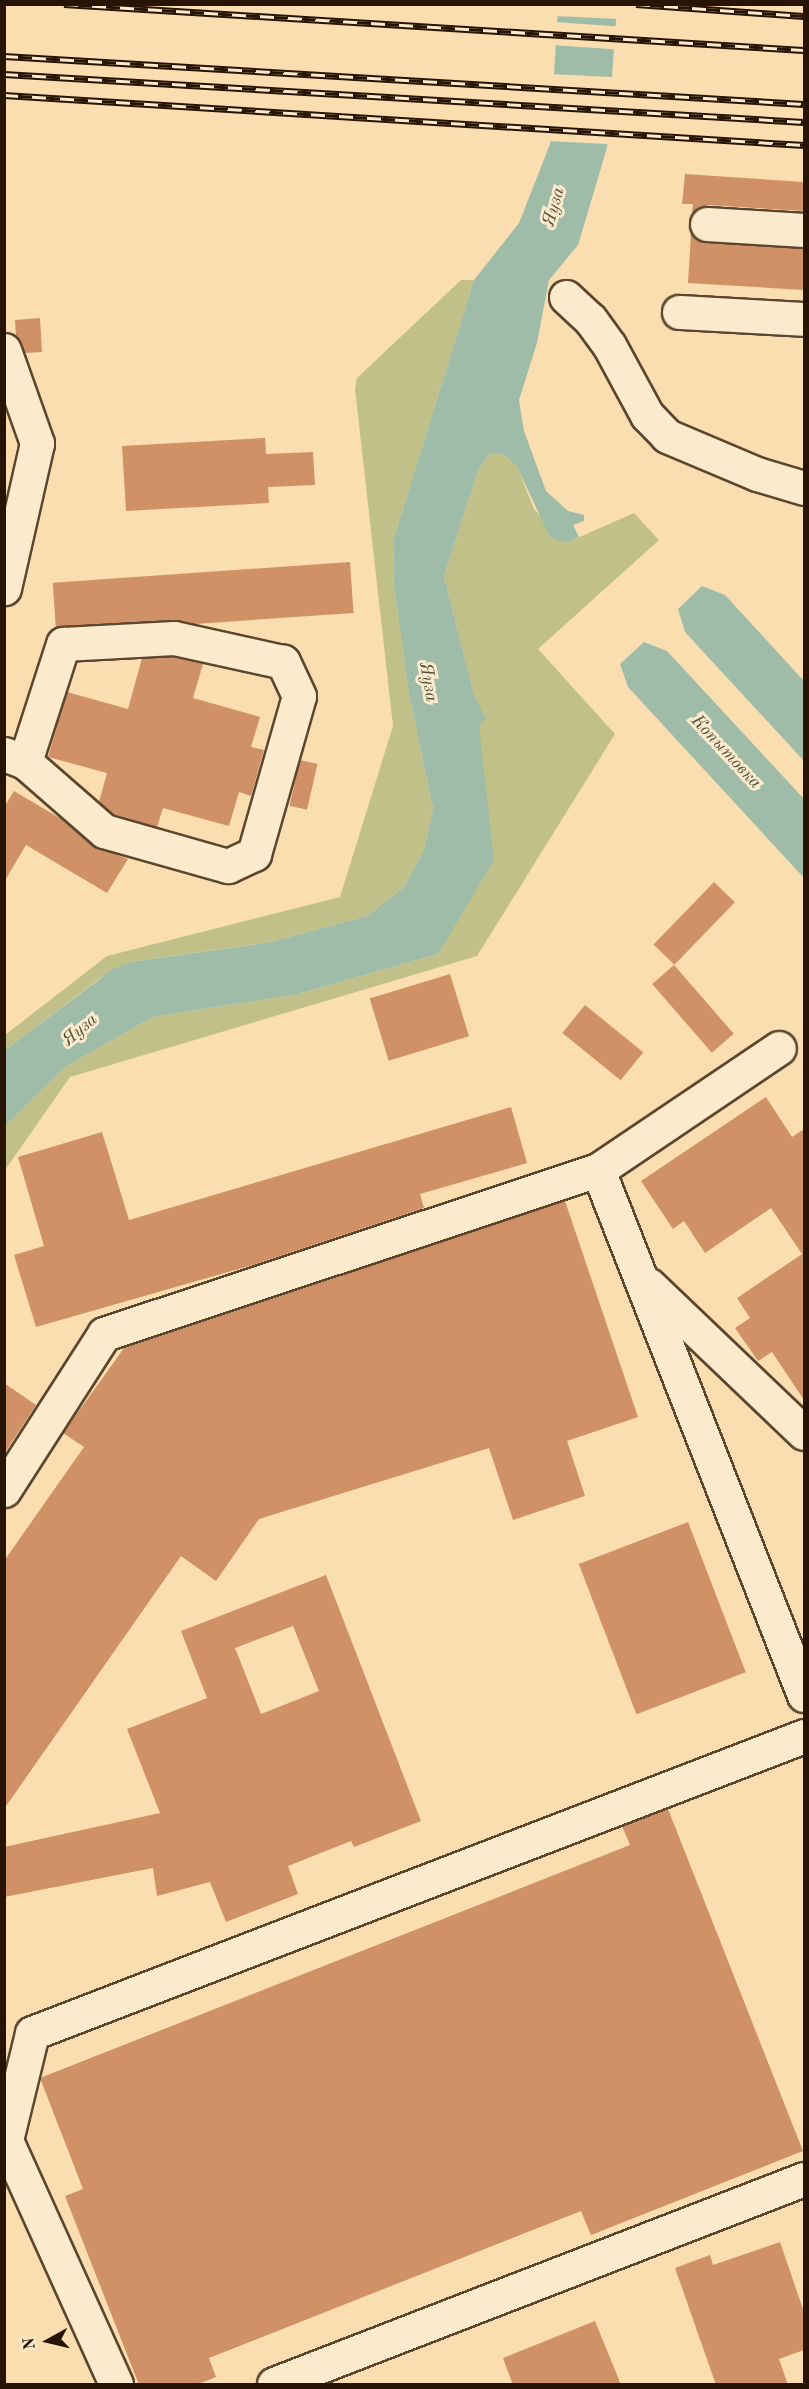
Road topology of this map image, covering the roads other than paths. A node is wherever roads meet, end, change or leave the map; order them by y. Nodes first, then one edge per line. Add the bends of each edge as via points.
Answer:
1 (707, 224) dead end
2 (804, 231) edge
3 (566, 297) dead end
4 (679, 312) dead end
5 (804, 319) edge
6 (4, 350) edge
7 (804, 488) edge
8 (15, 492) edge
9 (4, 588) edge
10 (15, 758) edge
11 (779, 1048) dead end
12 (598, 1170) junction
13 (641, 1278) junction
14 (804, 1433) edge
15 (4, 1490) edge
16 (804, 1695) edge
17 (804, 1736) edge
18 (5, 2140) edge
19 (804, 2179) edge
20 (116, 2385) edge
21 (274, 2385) edge

1 - 2 street
3 - 7 street via 590,319 609,345 647,415 667,436 757,474
4 - 5 street
6 - 8 street via 37,443
8 - 9 street
10 - 10 street via 63,644 185,641 283,662 299,696 254,854 228,866 104,831
11 - 12 street
12 - 13 street
12 - 15 street via 104,1334
13 - 14 street
13 - 16 street
17 - 18 street via 32,2033
18 - 20 street
19 - 21 street

